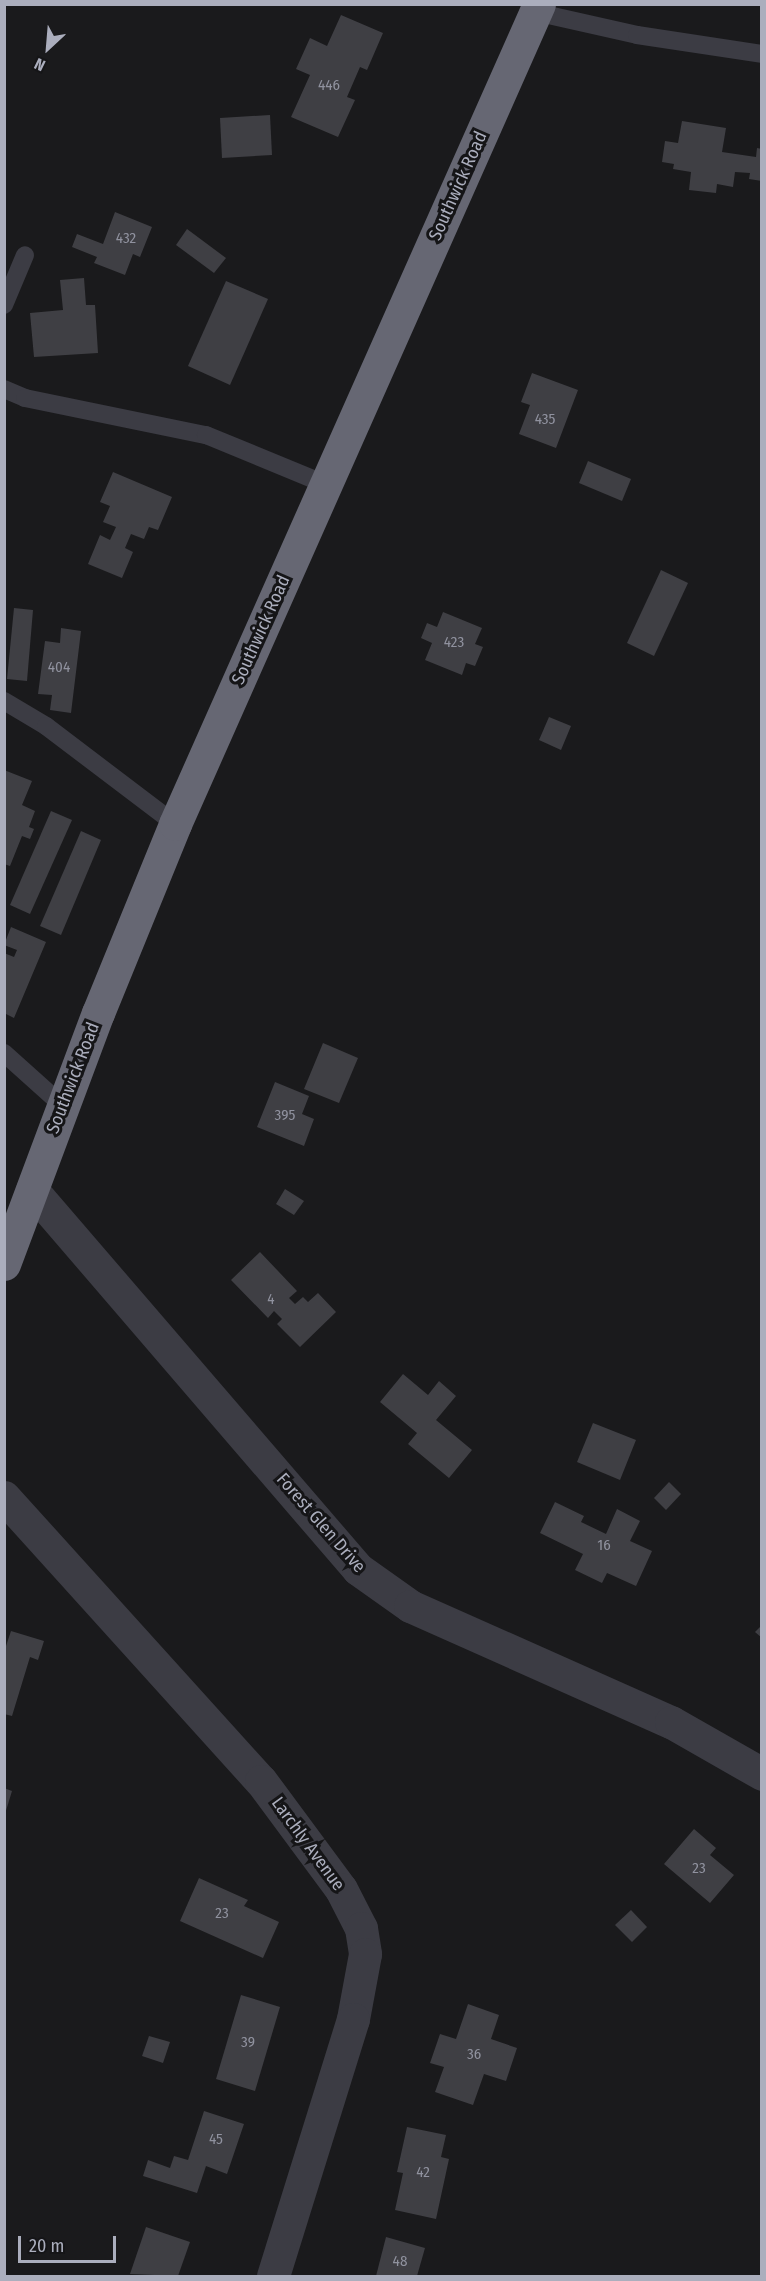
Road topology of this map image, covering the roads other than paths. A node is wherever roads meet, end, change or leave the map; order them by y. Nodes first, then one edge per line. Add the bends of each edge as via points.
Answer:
1 (537, 8) edge
2 (762, 54) edge
3 (25, 255) dead end
4 (4, 304) edge
5 (4, 389) edge
6 (325, 484) junction
7 (4, 701) edge
8 (175, 824) junction
9 (4, 1053) edge
10 (63, 1106) junction
11 (32, 1190) junction
12 (4, 1264) edge
13 (4, 1497) edge
14 (762, 1774) edge
15 (273, 2277) edge

1 - 2 lane via 637,35
1 - 6 highway, Southwick Road
3 - 4 lane
5 - 6 lane via 25,398 206,435
6 - 8 highway, Southwick Road
7 - 8 lane via 46,726
8 - 10 highway, Southwick Road
9 - 10 lane
10 - 11 highway, Southwick Road
11 - 12 highway, Southwick Road
11 - 14 street, Forest Glen Drive via 358,1569 410,1606 671,1722
13 - 15 street, Larchly Avenue via 261,1781 341,1889 361,1928 365,1954 353,2019

